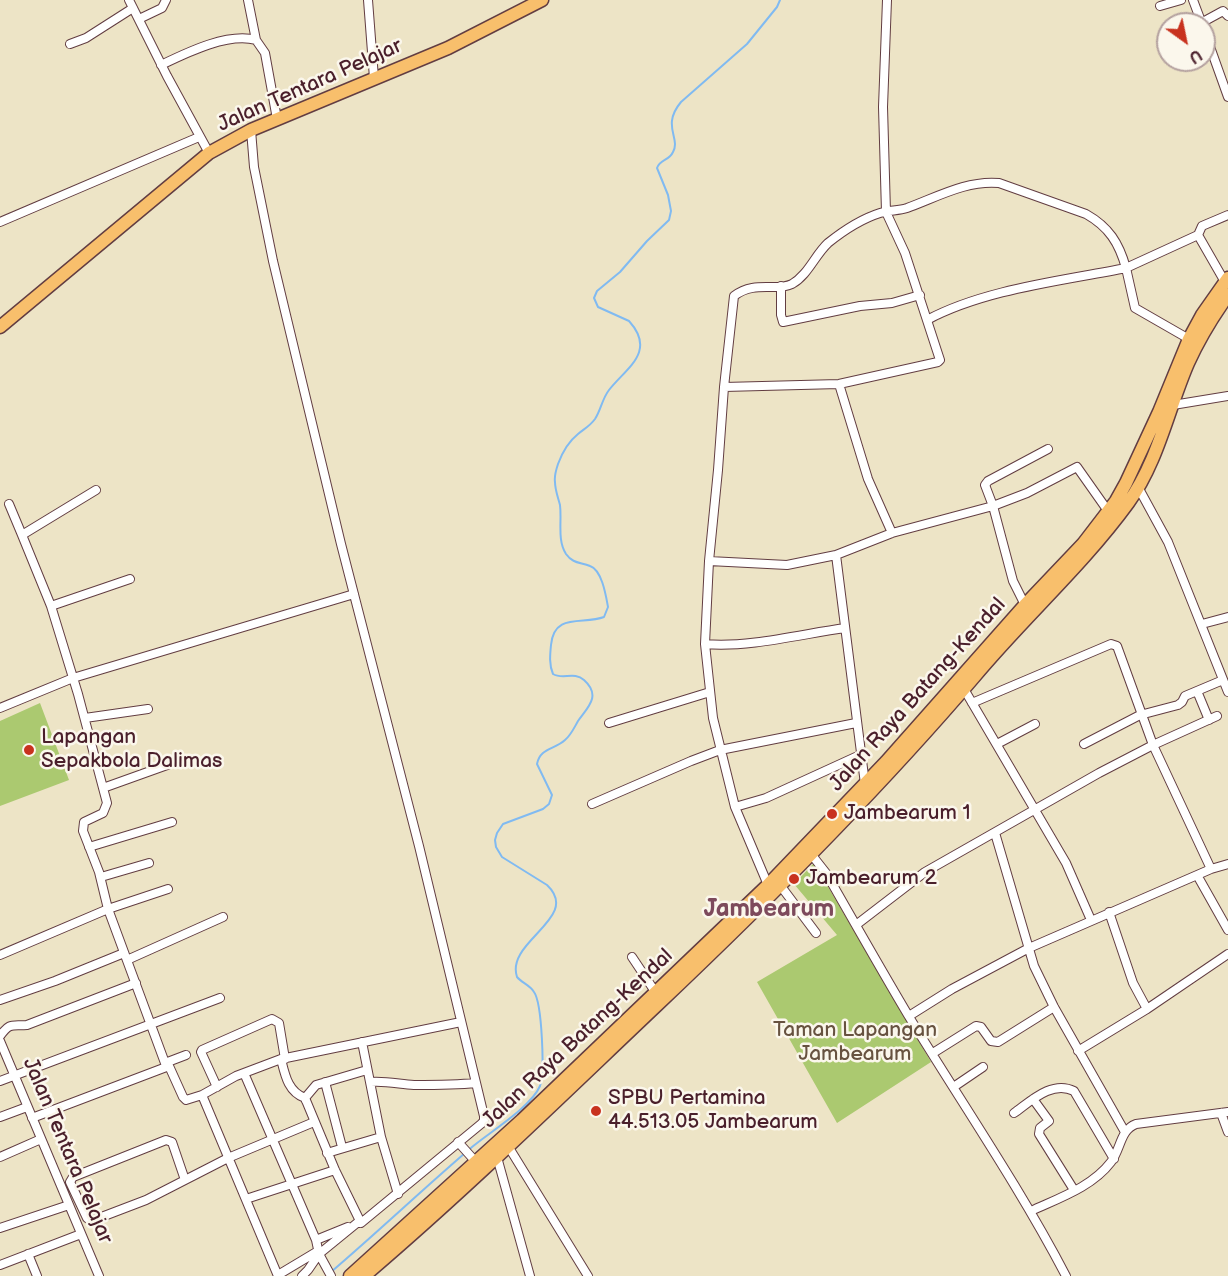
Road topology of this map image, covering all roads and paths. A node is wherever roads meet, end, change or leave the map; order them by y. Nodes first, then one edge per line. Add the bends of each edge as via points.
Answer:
1 (166, 0) edge
2 (248, 0) edge
3 (368, 0) edge
4 (542, 0) edge
5 (887, 0) edge
6 (1181, 0) edge
7 (131, 4) edge
8 (1160, 6) dead end
9 (1216, 16) edge
10 (1228, 16) edge
11 (139, 19) junction
12 (256, 40) junction
13 (70, 44) dead end
14 (1216, 56) edge
15 (161, 65) junction
16 (1224, 73) edge
17 (374, 78) junction
18 (1228, 98) edge
19 (277, 119) junction
20 (251, 130) junction
21 (200, 137) junction
22 (209, 153) junction
23 (886, 212) junction
24 (1228, 215) edge
25 (0, 222) edge
26 (1198, 235) junction
27 (1126, 268) junction
28 (1227, 280) edge
29 (781, 286) junction
30 (920, 295) junction
31 (1228, 295) edge
32 (927, 320) junction
33 (0, 327) edge
34 (1189, 339) junction
35 (839, 384) junction
36 (724, 387) junction
37 (1228, 396) edge
38 (1173, 405) junction
39 (1048, 449) dead end
40 (1138, 487) junction
41 (96, 490) dead end
42 (9, 504) dead end
43 (993, 506) junction
44 (1108, 512) junction
45 (892, 533) junction
46 (22, 535) junction
47 (836, 555) junction
48 (709, 561) junction
49 (130, 579) dead end
50 (354, 594) junction
51 (1025, 605) junction
52 (51, 606) junction
53 (1228, 617) edge
54 (1202, 624) junction
55 (845, 628) junction
56 (705, 644) junction
57 (73, 678) junction
58 (1223, 680) junction
59 (964, 689) junction
60 (1197, 691) junction
61 (710, 692) junction
62 (1228, 692) edge
63 (972, 704) junction
64 (942, 705) junction
65 (0, 708) edge
66 (148, 709) dead end
67 (1140, 715) junction
68 (85, 718) junction
69 (609, 723) dead end
70 (856, 723) junction
71 (1035, 724) dead end
72 (997, 744) junction
73 (1084, 744) dead end
74 (1152, 745) junction
75 (720, 750) junction
76 (860, 755) junction
77 (170, 764) dead end
78 (865, 784) junction
79 (103, 788) junction
80 (592, 804) dead end
81 (735, 807) junction
82 (1034, 811) junction
83 (172, 822) dead end
84 (995, 833) junction
85 (90, 847) junction
86 (811, 854) junction
87 (149, 863) dead end
88 (1228, 864) edge
89 (1211, 869) junction
90 (1197, 875) junction
91 (101, 877) junction
92 (774, 885) junction
93 (168, 889) dead end
94 (108, 909) junction
95 (1109, 912) junction
96 (223, 917) dead end
97 (1091, 920) junction
98 (856, 925) junction
99 (1228, 930) edge
100 (816, 933) dead end
101 (1029, 948) junction
102 (1228, 954) edge
103 (0, 956) edge
104 (125, 957) junction
105 (632, 957) dead end
106 (136, 983) junction
107 (656, 993) junction
108 (220, 998) dead end
109 (0, 999) edge
110 (1053, 1007) junction
111 (1147, 1009) junction
112 (909, 1016) junction
113 (461, 1022) junction
114 (151, 1025) junction
115 (0, 1036) edge
116 (0, 1041) edge
117 (362, 1042) junction
118 (1078, 1051) junction
119 (933, 1053) junction
120 (186, 1055) dead end
121 (283, 1059) junction
122 (167, 1065) junction
123 (983, 1067) dead end
124 (367, 1070) junction
125 (244, 1073) junction
126 (14, 1075) junction
127 (0, 1081) edge
128 (325, 1082) junction
129 (371, 1082) junction
130 (476, 1083) junction
131 (955, 1086) junction
132 (217, 1087) junction
133 (202, 1095) junction
134 (305, 1098) junction
135 (1033, 1099) junction
136 (27, 1107) junction
137 (1014, 1113) dead end
138 (1224, 1113) edge
139 (0, 1117) edge
140 (32, 1118) junction
141 (314, 1122) junction
142 (1125, 1132) junction
143 (1228, 1132) edge
144 (381, 1137) junction
145 (272, 1138) junction
146 (41, 1139) junction
147 (459, 1144) junction
148 (508, 1146) junction
149 (342, 1148) junction
150 (327, 1153) junction
151 (497, 1156) junction
152 (0, 1157) edge
153 (228, 1158) junction
154 (472, 1159) junction
155 (1114, 1159) junction
156 (335, 1170) junction
157 (185, 1180) junction
158 (292, 1185) junction
159 (1074, 1190) junction
160 (398, 1194) junction
161 (246, 1199) junction
162 (69, 1205) junction
163 (1031, 1211) junction
164 (359, 1223) junction
165 (0, 1228) edge
166 (81, 1234) junction
167 (316, 1240) junction
168 (318, 1253) junction
169 (28, 1254) junction
170 (0, 1265) edge
171 (278, 1275) edge
172 (37, 1276) edge
173 (99, 1276) edge
174 (302, 1276) edge
175 (331, 1276) edge
176 (350, 1276) edge
177 (364, 1276) edge
178 (530, 1276) edge
179 (588, 1276) edge
180 (1066, 1276) edge

1 - 11 street via 162,8
2 - 12 street
3 - 17 street
4 - 17 highway, Jalan Tentara Pelajar via 448,48
5 - 23 street via 883,107
6 - 8 street
7 - 11 street
7 - 13 street via 86,38
9 - 10 street via 1223,11
11 - 15 street
12 - 15 street via 237,37
12 - 19 street via 265,53
14 - 16 street
15 - 21 street
16 - 18 street
17 - 19 highway, Jalan Tentara Pelajar
19 - 20 highway, Jalan Tentara Pelajar
20 - 22 highway, Jalan Tentara Pelajar
20 - 50 street via 254,167 273,261
21 - 22 street
21 - 25 street
22 - 33 highway, Jalan Tentara Pelajar
23 - 27 street via 967,185 999,183 1098,220 1115,238
23 - 29 street via 846,230 826,245 793,284
23 - 30 street
24 - 26 street via 1202,226
26 - 27 street
26 - 28 street
27 - 32 street via 1008,291
27 - 34 street via 1135,308
28 - 34 highway, Jalan Raya Batang-Kendal
29 - 30 street via 783,322
29 - 36 street via 762,286 735,296
30 - 32 street
31 - 38 highway, Jalan Raya Batang-Kendal via 1210,320
32 - 35 street via 940,357 938,362
34 - 44 highway, Jalan Raya Batang-Kendal via 1136,463
35 - 36 street
35 - 45 street via 868,479
36 - 48 street
37 - 38 street
38 - 40 highway, Jalan Raya Batang-Kendal
39 - 43 street via 986,483
40 - 54 street via 1168,542
40 - 59 highway, Jalan Raya Batang-Kendal via 1091,550
41 - 46 street
42 - 46 street
43 - 44 street via 1077,467
43 - 45 street
43 - 51 street via 1013,581
44 - 51 highway, Jalan Raya Batang-Kendal
45 - 47 street
46 - 52 street
47 - 48 street via 787,565
47 - 55 street
48 - 56 street
49 - 52 street
50 - 57 street
50 - 113 street
51 - 64 highway, Jalan Raya Batang-Kendal
52 - 57 street
53 - 54 street
54 - 58 street
55 - 56 street via 742,643
55 - 70 street
56 - 61 street
57 - 65 street
57 - 68 street
58 - 60 street
58 - 62 street
59 - 63 street
59 - 64 highway, Jalan Raya Batang-Kendal
60 - 67 street via 1185,696 1178,705
60 - 74 street via 1213,718
61 - 69 street
61 - 75 street
63 - 67 street via 1111,644 1117,646
63 - 72 street
64 - 78 highway, Jalan Raya Batang-Kendal
64 - 86 highway, Jalan Raya Batang-Kendal via 893,768
66 - 68 street
67 - 73 street
67 - 74 street
68 - 79 street
70 - 75 street
70 - 76 street
71 - 72 street
72 - 82 street
74 - 82 street
74 - 89 street
75 - 80 street
75 - 81 street
76 - 78 street
76 - 81 street via 766,798
77 - 79 street
78 - 92 highway, Jalan Raya Batang-Kendal
79 - 85 street via 106,808 83,827
81 - 92 street
82 - 84 street
82 - 97 street via 1066,862
83 - 85 street
84 - 98 street via 925,872
84 - 101 street
85 - 91 street
86 - 92 highway, Jalan Raya Batang-Kendal
86 - 98 street
87 - 91 street
88 - 89 street
89 - 90 street
90 - 95 street
90 - 99 street
91 - 94 street
92 - 100 street
92 - 107 highway, Jalan Raya Batang-Kendal
92 - 148 highway, Jalan Raya Batang-Kendal via 713,952
93 - 94 street
94 - 103 street
94 - 104 street
95 - 97 street
95 - 111 street via 1133,983
96 - 104 street
97 - 101 street
98 - 112 street
101 - 110 street
101 - 112 street
102 - 111 street
104 - 106 street
104 - 109 street
105 - 107 street
106 - 114 street
106 - 115 street via 27,1025 6,1027
107 - 154 highway, Jalan Raya Batang-Kendal
108 - 114 street
110 - 118 street
110 - 119 street via 998,1042 991,1041 976,1026
111 - 118 street
112 - 119 street
113 - 117 street
113 - 130 street
114 - 122 street
114 - 126 street
116 - 126 street, Jalan Tentara Pelajar
117 - 121 street
117 - 124 street
118 - 142 street
119 - 131 street
120 - 122 street
121 - 125 street
121 - 132 street via 279,1023 272,1019 202,1050
121 - 134 street via 291,1089
122 - 133 street via 186,1100
122 - 140 street
123 - 131 street
124 - 128 street
124 - 129 street
125 - 132 street
125 - 145 street
126 - 127 street
126 - 136 street, Jalan Tentara Pelajar
128 - 134 street via 316,1085
128 - 149 street
129 - 130 street
129 - 144 street
130 - 147 street via 484,1121
131 - 163 street
132 - 133 street
133 - 153 street
134 - 141 street
135 - 137 street
135 - 155 street via 1053,1088 1074,1091
135 - 159 street via 1049,1121 1039,1134
136 - 139 street
136 - 140 street, Jalan Tentara Pelajar
138 - 142 street via 1136,1124
138 - 143 street
140 - 146 street, Jalan Tentara Pelajar
141 - 145 street
141 - 150 street
142 - 155 street
144 - 149 street
144 - 160 street
145 - 153 street
145 - 158 street
146 - 152 street
146 - 162 street, Jalan Tentara Pelajar
147 - 154 street
147 - 160 street
148 - 151 highway, Jalan Raya Batang-Kendal
148 - 179 street
149 - 150 street
150 - 156 street
151 - 177 highway, Jalan Raya Batang-Kendal
151 - 178 street
153 - 157 street
153 - 161 street
154 - 176 highway, Jalan Raya Batang-Kendal
155 - 159 street via 1102,1173
156 - 158 street
156 - 164 street
157 - 157 street via 92,1221 70,1182 73,1177 166,1140 172,1142
158 - 161 street
158 - 167 street
159 - 163 street
160 - 164 street
161 - 171 street
162 - 165 street
162 - 166 street, Jalan Tentara Pelajar
163 - 180 street
164 - 167 street
164 - 168 street
166 - 169 street
166 - 173 street, Jalan Tentara Pelajar
167 - 168 street
168 - 171 street
168 - 174 street
168 - 175 street
169 - 170 street
169 - 172 street

